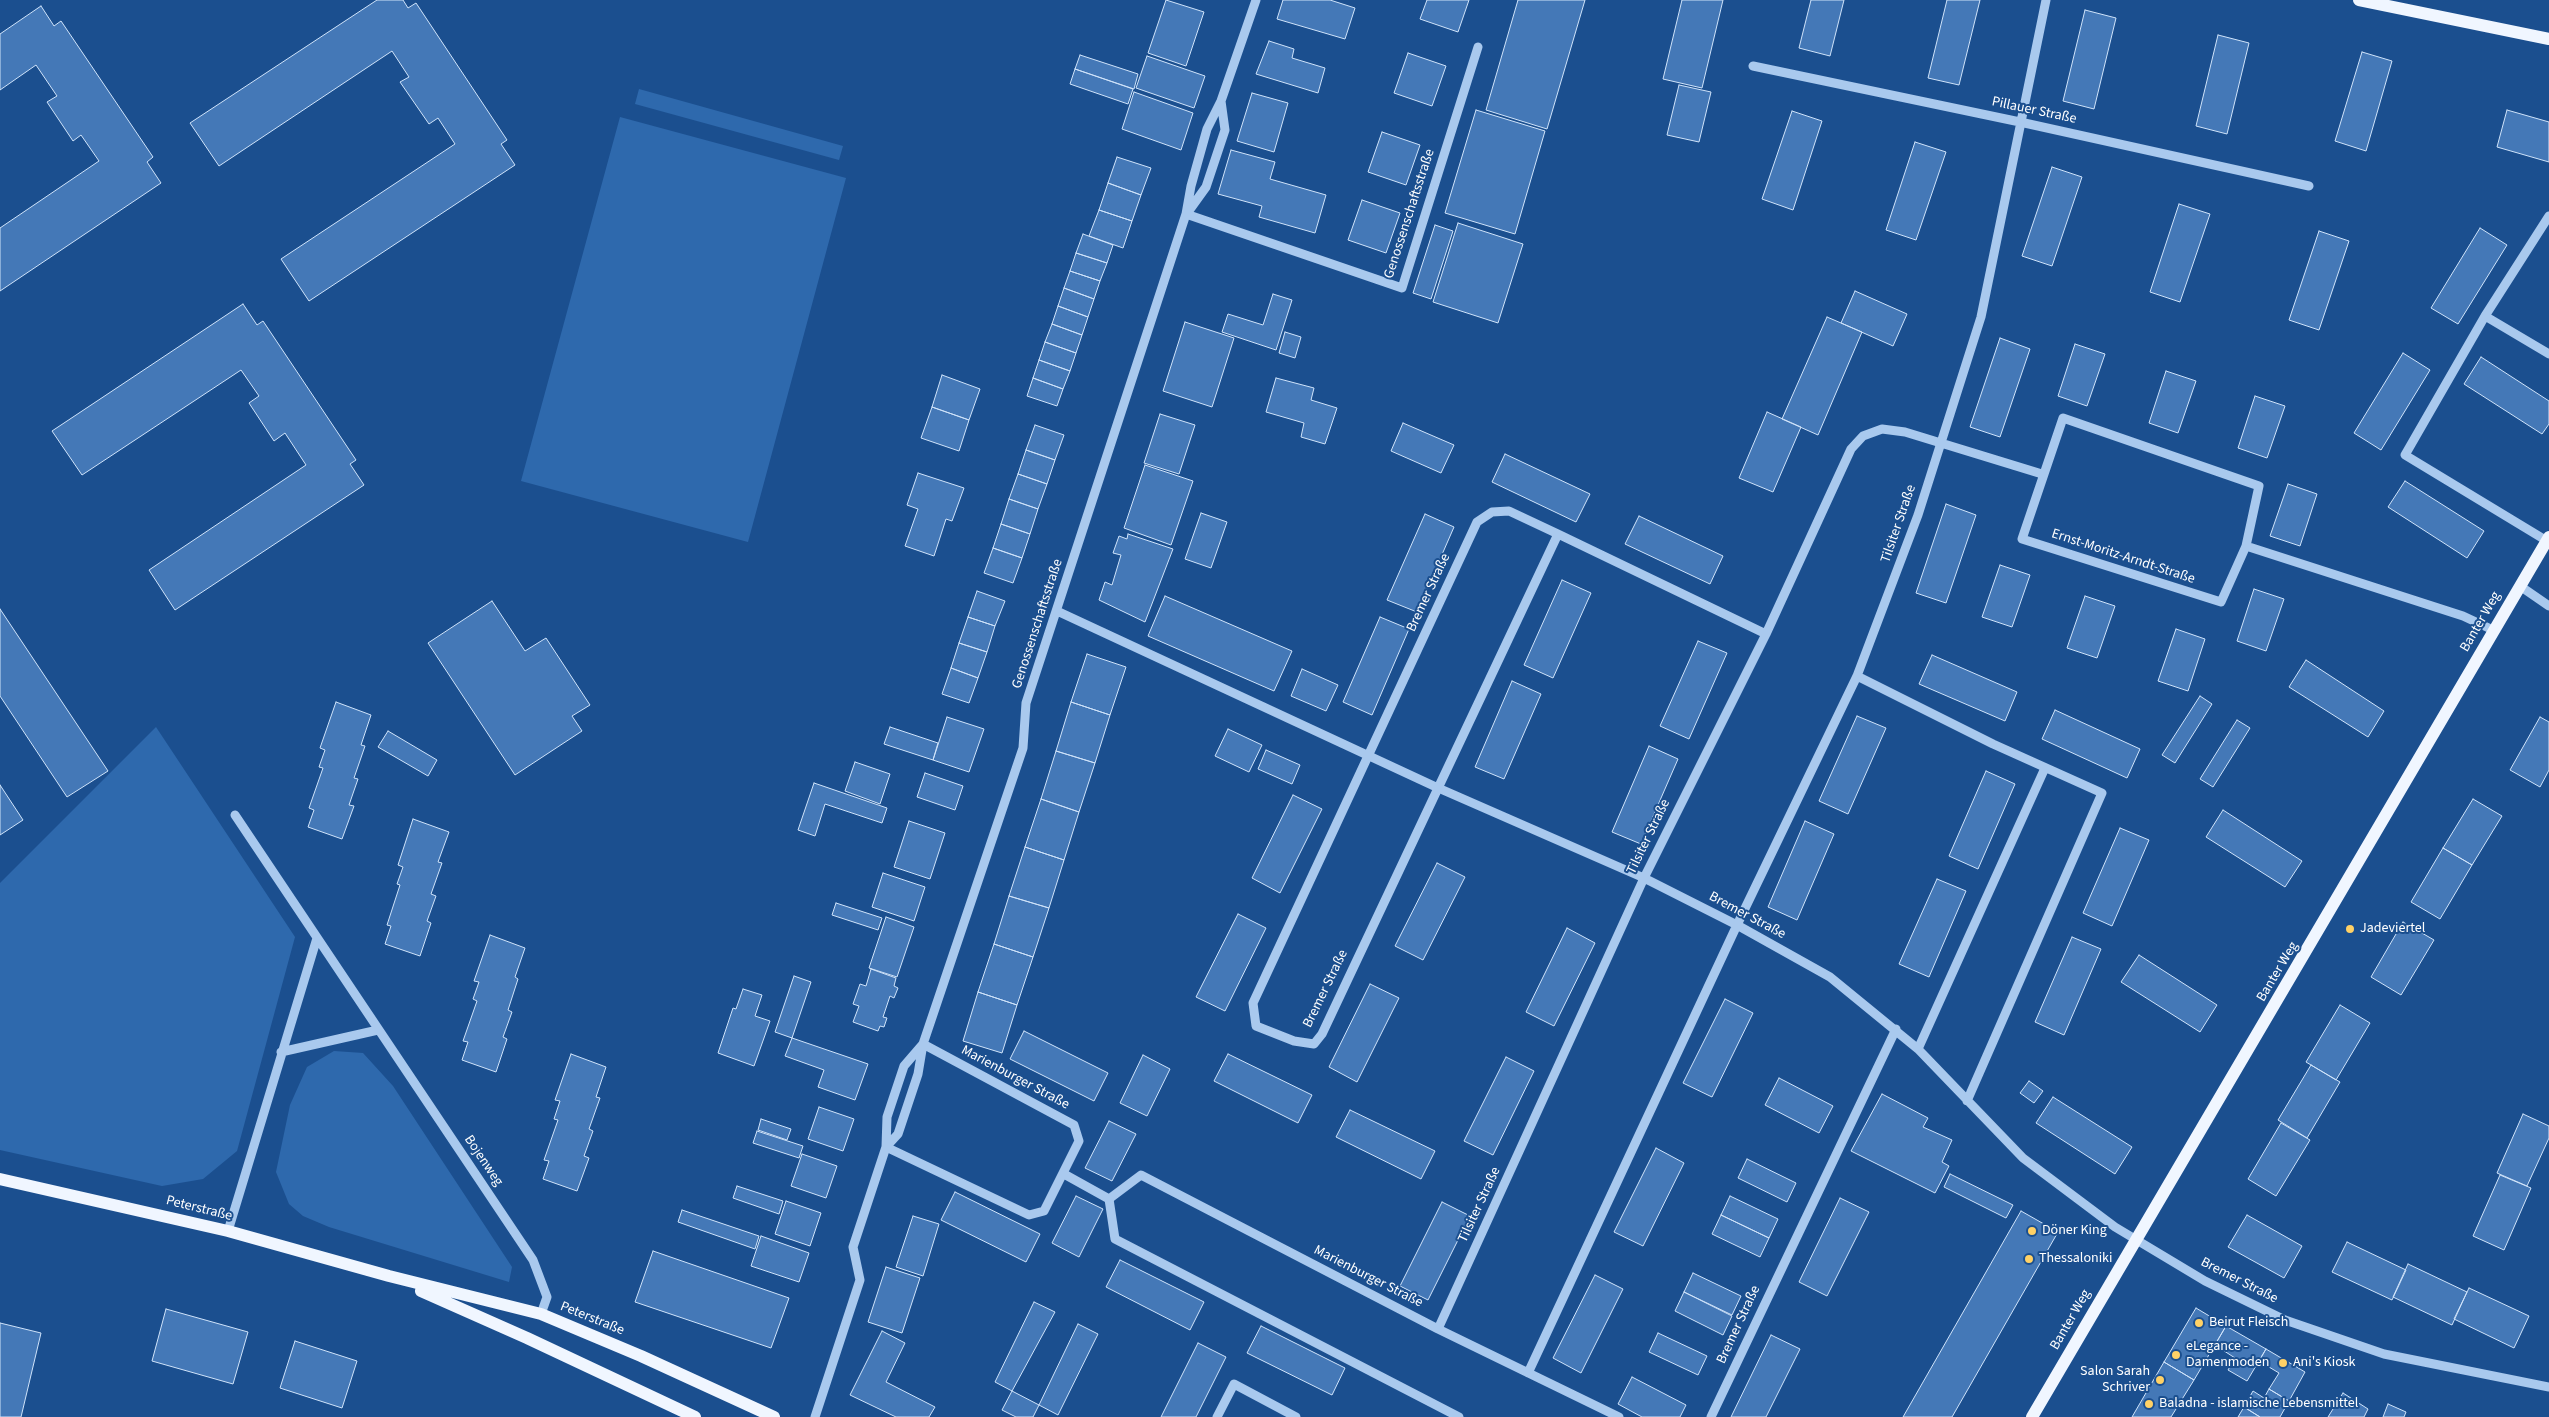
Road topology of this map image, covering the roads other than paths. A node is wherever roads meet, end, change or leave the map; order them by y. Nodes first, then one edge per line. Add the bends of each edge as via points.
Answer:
1 (1256, 0) edge
2 (2046, 0) edge
3 (2359, 0) edge
4 (2549, 39) edge
5 (1478, 47) dead end
6 (1753, 66) dead end
7 (1222, 101) junction
8 (2020, 122) junction
9 (2309, 186) dead end
10 (1186, 214) junction
11 (2549, 216) edge
12 (2485, 316) junction
13 (2549, 354) edge
14 (1939, 444) junction
15 (2042, 474) junction
16 (1558, 534) junction
17 (2548, 539) edge
18 (2246, 546) junction
19 (2520, 586) junction
20 (2549, 606) edge
21 (1057, 611) junction
22 (2493, 630) junction
23 (1766, 634) junction
24 (1857, 676) junction
25 (1369, 756) junction
26 (2045, 768) junction
27 (1436, 787) junction
28 (235, 814) dead end
29 (1644, 878) junction
30 (1737, 925) junction
31 (317, 938) junction
32 (1896, 1029) junction
33 (378, 1030) junction
34 (923, 1044) junction
35 (1918, 1049) junction
36 (281, 1052) junction
37 (1967, 1101) junction
38 (886, 1148) junction
39 (1064, 1174) junction
40 (0, 1179) edge
41 (1109, 1198) junction
42 (228, 1231) junction
43 (2135, 1241) junction
44 (389, 1276) junction
45 (541, 1314) junction
46 (1438, 1329) junction
47 (1528, 1373) junction
48 (2549, 1386) edge
49 (695, 1417) edge
50 (774, 1417) edge
51 (815, 1417) edge
52 (1217, 1417) edge
53 (1296, 1417) edge
54 (1459, 1417) edge
55 (1619, 1417) edge
56 (1711, 1417) edge
57 (2032, 1417) edge

1 - 7 street, Genossenschaftsstraße
2 - 8 street, Tilsiter Straße
3 - 4 main road
5 - 10 street, Genossenschaftsstraße via 1402,288
6 - 8 street, Pillauer Straße
7 - 10 street, Genossenschaftsstraße via 1207,129
7 - 10 street, Genossenschaftsstraße via 1225,130 1206,187
8 - 9 street, Pillauer Straße
8 - 14 street, Tilsiter Straße via 1980,317
10 - 21 street, Genossenschaftsstraße
11 - 12 street, Banter Weg
12 - 13 street
12 - 17 street, Banter Weg via 2405,455
14 - 15 street
14 - 23 street, Tilsiter Straße via 1905,432 1882,429 1863,436 1850,449
14 - 24 street, Tilsiter Straße via 1918,515
15 - 18 street, Ernst-Moritz-Arndt-Straße via 2063,418 2259,486
15 - 18 street, Ernst-Moritz-Arndt-Straße via 2022,539 2220,602
16 - 23 street, Bremer Straße
16 - 25 street, Bremer Straße via 1509,511 1492,512 1477,522
16 - 27 street, Bremer Straße
17 - 19 main road, Banter Weg
18 - 22 street via 2463,616
19 - 20 street
19 - 22 main road, Banter Weg
21 - 25 street, Bremer Straße
21 - 34 street, Genossenschaftsstraße via 1026,703 1022,748
22 - 43 main road, Banter Weg
23 - 29 street, Tilsiter Straße
24 - 26 street
24 - 30 street, Tilsiter Straße
25 - 27 street, Bremer Straße
25 - 27 street, Bremer Straße via 1253,1003 1256,1026 1314,1044 1322,1034
26 - 35 street
26 - 37 street via 2102,793
27 - 29 street, Bremer Straße
28 - 31 street, Bojenweg
29 - 30 street, Bremer Straße
29 - 46 street, Tilsiter Straße
30 - 32 street, Bremer Straße via 1830,976
30 - 47 street, Tilsiter Straße
31 - 33 street, Bojenweg
31 - 36 street
32 - 35 street, Bremer Straße
32 - 56 street, Bremer Straße
33 - 36 street
33 - 45 street, Bojenweg via 533,1260 547,1297
34 - 38 street, Genossenschaftsstraße via 918,1074 898,1134
34 - 38 street, Genossenschaftsstraße via 904,1066 887,1118
34 - 39 street, Marienburger Straße via 1074,1126 1079,1141
35 - 37 street, Bremer Straße
36 - 42 street
37 - 43 street, Bremer Straße via 2023,1158
38 - 39 street, Marienburger Straße via 1028,1214 1044,1211
38 - 51 street, Genossenschaftsstraße via 854,1247 860,1280
39 - 41 street
40 - 42 main road, Peterstraße
41 - 46 street, Marienburger Straße via 1142,1175
41 - 54 street via 1115,1239
42 - 44 main road, Peterstraße
43 - 48 street, Bremer Straße via 2204,1281 2285,1320 2384,1354
43 - 57 main road, Banter Weg
44 - 45 main road, Peterstraße
44 - 49 main road, Peterstraße
45 - 50 main road, Peterstraße
46 - 47 street, Marienburger Straße
47 - 55 street, Marienburger Straße
52 - 53 street via 1234,1384

